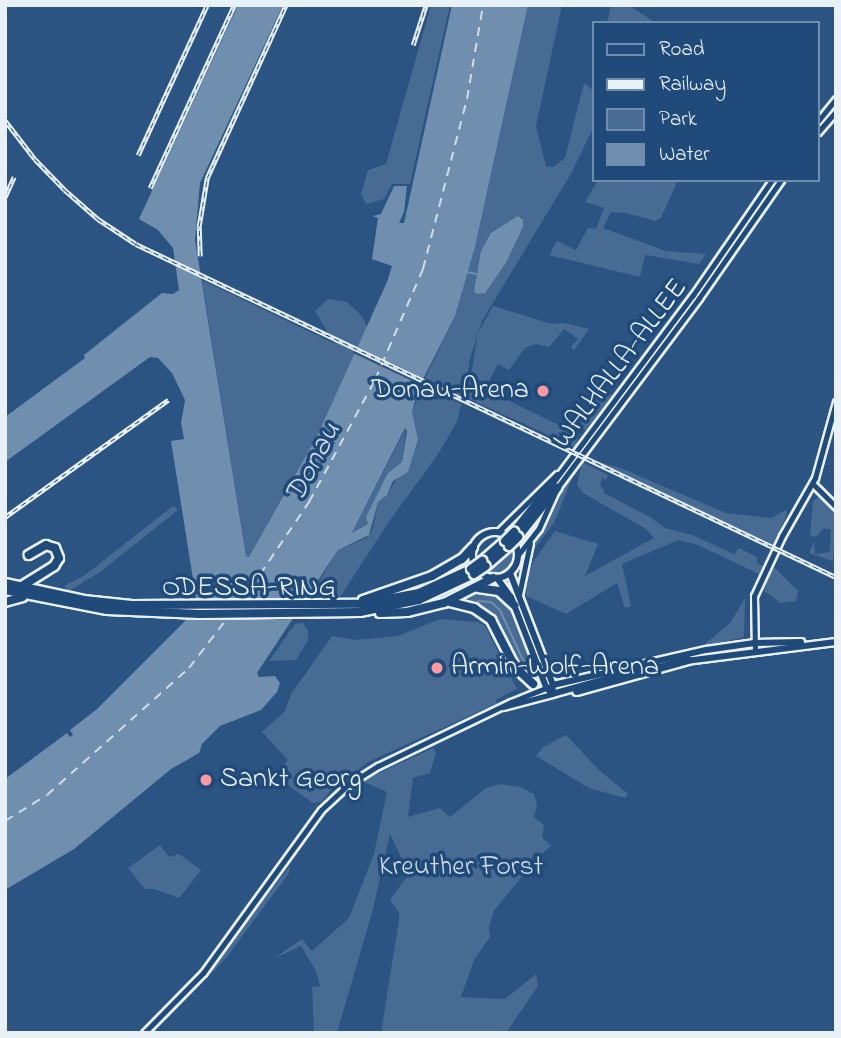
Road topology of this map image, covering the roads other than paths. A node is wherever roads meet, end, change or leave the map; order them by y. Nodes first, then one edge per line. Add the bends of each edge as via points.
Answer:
1 (836, 99) edge
2 (836, 111) edge
3 (820, 119) edge
4 (820, 130) edge
5 (771, 182) edge
6 (780, 182) edge
7 (836, 402) edge
8 (565, 467) junction
9 (813, 484) junction
10 (555, 486) junction
11 (836, 507) edge
12 (498, 532) junction
13 (530, 541) junction
14 (473, 547) junction
15 (29, 555) dead end
16 (519, 555) junction
17 (484, 563) joint
18 (45, 572) junction
19 (510, 573) junction
20 (495, 578) junction
21 (5, 583) edge
22 (19, 587) junction
23 (475, 589) junction
24 (5, 590) edge
25 (45, 592) junction
26 (34, 598) junction
27 (5, 602) edge
28 (444, 603) junction
29 (518, 605) junction
30 (355, 609) junction
31 (836, 642) edge
32 (754, 643) junction
33 (755, 652) junction
34 (713, 653) junction
35 (688, 660) junction
36 (533, 684) dead end
37 (549, 686) junction
38 (577, 691) dead end
39 (552, 694) junction
40 (503, 707) junction
41 (144, 1033) edge

1 - 3 main road
2 - 4 main road
5 - 8 main road, WALHALLA-ALLEE
6 - 10 main road, WALHALLA-ALLEE via 699,298
7 - 9 main road
8 - 10 main road, WALHALLA-ALLEE
8 - 12 main road
9 - 11 main road
9 - 32 main road via 754,596
10 - 13 main road via 547,514
10 - 17 highway, WALHALLA-ALLEE, bridge via 516,535
12 - 14 main road via 485,534
12 - 16 main road via 510,538
13 - 16 main road
13 - 29 main road
14 - 20 main road via 477,570
14 - 30 highway via 432,576
15 - 18 highway via 44,545 55,548 58,562
16 - 19 main road
17 - 30 highway, ODESSA-RING, bridge via 419,593
18 - 22 highway
18 - 25 highway via 40,582
19 - 20 main road
19 - 29 main road
20 - 23 highway
20 - 29 main road
21 - 22 highway, ODESSA-RING
22 - 25 highway, ODESSA-RING
23 - 28 highway
23 - 29 highway via 499,591
24 - 26 highway, ODESSA-RING
25 - 30 highway, ODESSA-RING via 108,604
26 - 27 highway
26 - 30 highway, ODESSA-RING via 107,610 200,614
28 - 30 highway via 399,613
28 - 36 highway via 469,606 491,620 515,667
29 - 37 main road
31 - 32 main road
31 - 33 main road
32 - 33 main road
32 - 34 main road
33 - 34 main road
34 - 35 main road
34 - 37 main road
35 - 38 highway
35 - 39 main road
37 - 39 main road
37 - 40 main road
39 - 40 main road
40 - 41 main road via 378,766 341,791 321,810 203,973

